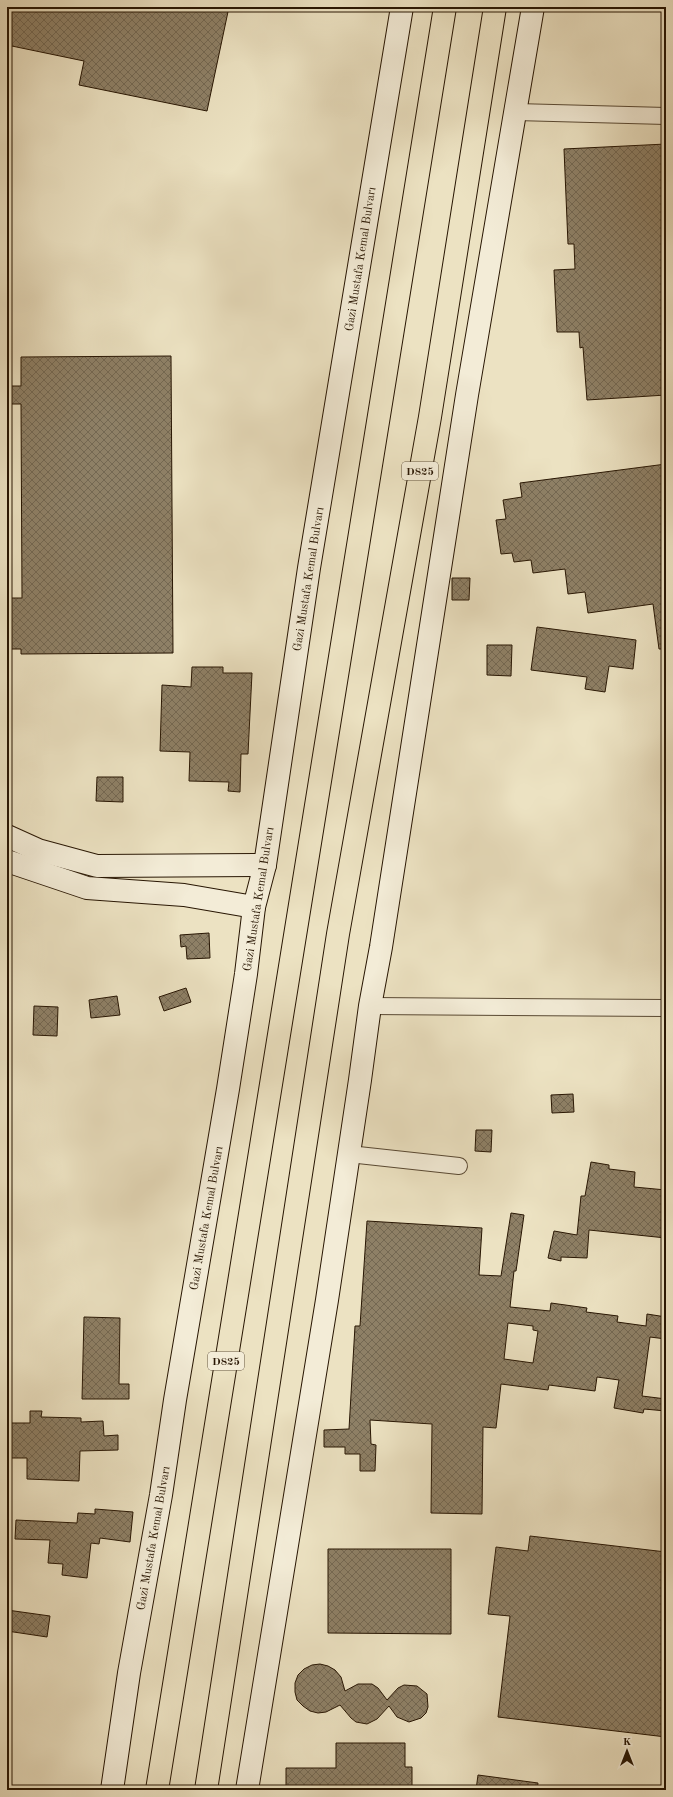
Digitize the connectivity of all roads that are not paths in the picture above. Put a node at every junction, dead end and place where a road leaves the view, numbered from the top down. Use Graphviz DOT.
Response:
graph roads {
  1 [pos="402,7"];
  2 [pos="445,7"];
  3 [pos="495,7"];
  4 [pos="533,7"];
  5 [pos="516,112"];
  6 [pos="666,116"];
  7 [pos="7,836"];
  8 [pos="7,861"];
  9 [pos="266,865"];
  10 [pos="254,907"];
  11 [pos="370,1006"];
  12 [pos="666,1008"];
  13 [pos="349,1154"];
  14 [pos="459,1166"];
  15 [pos="112,1790"];
  16 [pos="157,1790"];
  17 [pos="206,1790"];
  18 [pos="247,1790"];
  1 -- 9 [label="street, Gazi Mustafa Kemal Bulvarı"];
  2 -- 16 [label="highway, D825"];
  3 -- 17 [label="highway, D825"];
  4 -- 5 [label="street"];
  5 -- 6 [label="street"];
  5 -- 11 [label="street"];
  7 -- 9 [label="street"];
  8 -- 10 [label="street"];
  9 -- 10 [label="street, Gazi Mustafa Kemal Bulvarı"];
  10 -- 15 [label="street, Gazi Mustafa Kemal Bulvarı"];
  11 -- 12 [label="street"];
  11 -- 13 [label="street"];
  13 -- 14 [label="street"];
  13 -- 18 [label="street"];
}
